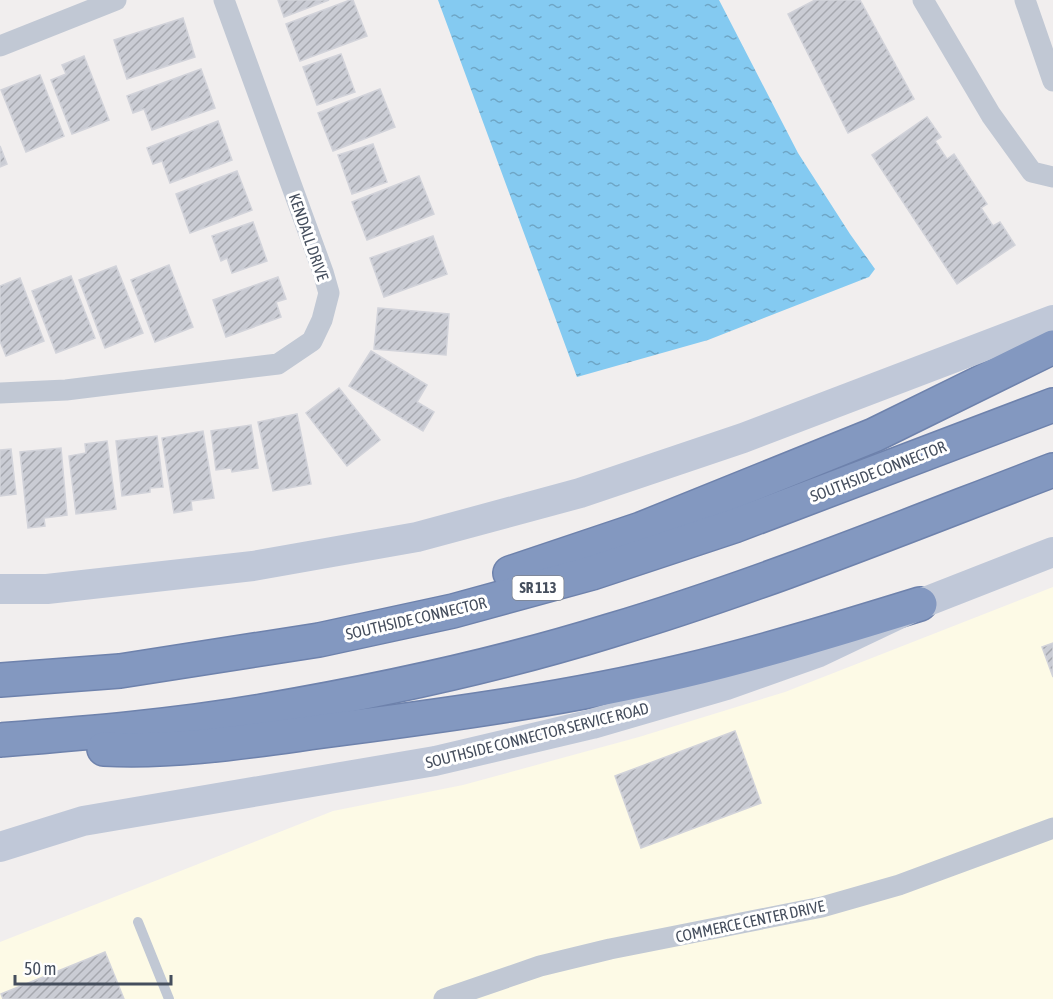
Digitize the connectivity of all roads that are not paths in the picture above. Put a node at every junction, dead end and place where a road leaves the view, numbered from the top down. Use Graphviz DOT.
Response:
graph roads {
  1 [pos="116,0"];
  2 [pos="224,0"];
  3 [pos="923,0"];
  4 [pos="1025,0"];
  5 [pos="0,46"];
  6 [pos="1053,80"];
  7 [pos="1053,177"];
  8 [pos="1053,320"];
  9 [pos="1053,347"];
  10 [pos="0,393"];
  11 [pos="1053,405"];
  12 [pos="1053,470"];
  13 [pos="1053,552"];
  14 [pos="0,589"];
  15 [pos="920,604"];
  16 [pos="15,679"];
  17 [pos="0,741"];
  18 [pos="1053,828"];
  19 [pos="0,847"];
  20 [pos="138,922"];
  21 [pos="169,999"];
  22 [pos="444,999"];
  1 -- 5 [label="street"];
  2 -- 10 [label="street, KENDALL DRIVE"];
  3 -- 7 [label="street"];
  4 -- 6 [label="street"];
  8 -- 14 [label="street"];
  9 -- 16 [label="highway"];
  11 -- 16 [label="highway, SOUTHSIDE CONNECTOR / SR 113"];
  12 -- 17 [label="highway"];
  13 -- 15 [label="street, SOUTHSIDE CONNECTOR SERVICE ROAD"];
  15 -- 17 [label="highway"];
  15 -- 19 [label="street, SOUTHSIDE CONNECTOR SERVICE ROAD"];
  18 -- 22 [label="street, COMMERCE CENTER DRIVE"];
  20 -- 21 [label="lane"];
}
